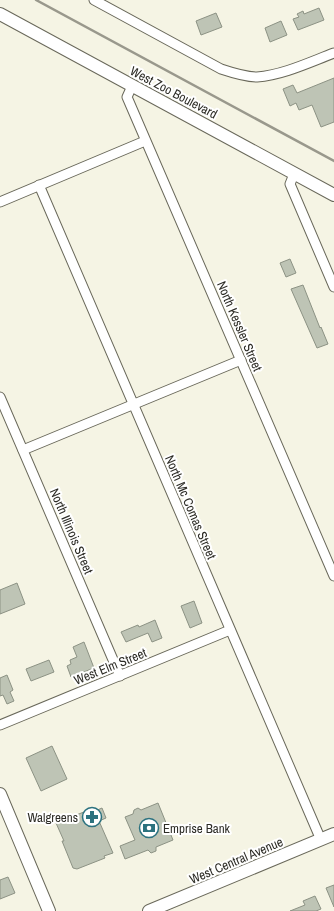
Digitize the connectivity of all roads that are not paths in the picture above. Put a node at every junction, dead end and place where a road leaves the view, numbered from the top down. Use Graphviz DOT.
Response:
graph roads {
  1 [pos="94,0"];
  2 [pos="0,14"];
  3 [pos="334,53"];
  4 [pos="132,86"];
  5 [pos="146,141"];
  6 [pos="294,174"];
  7 [pos="38,185"];
  8 [pos="334,195"];
  9 [pos="0,202"];
  10 [pos="334,286"];
  11 [pos="241,360"];
  12 [pos="1,400"];
  13 [pos="133,405"];
  14 [pos="23,450"];
  15 [pos="334,576"];
  16 [pos="230,630"];
  17 [pos="120,676"];
  18 [pos="0,725"];
  19 [pos="0,794"];
  20 [pos="334,834"];
  21 [pos="321,840"];
  22 [pos="49,911"];
  23 [pos="149,911"];
  1 -- 3 [label="street"];
  2 -- 4 [label="main road, West Zoo Boulevard"];
  4 -- 5 [label="street, North Kessler Street"];
  4 -- 6 [label="main road, West Zoo Boulevard"];
  5 -- 7 [label="street"];
  5 -- 11 [label="street, North Kessler Street"];
  6 -- 8 [label="main road, West Zoo Boulevard"];
  6 -- 10 [label="street"];
  7 -- 9 [label="street"];
  7 -- 13 [label="street, North Mc Comas Street"];
  11 -- 13 [label="street"];
  11 -- 15 [label="street, North Kessler Street"];
  12 -- 14 [label="street, North Illinois Street"];
  13 -- 14 [label="street"];
  13 -- 16 [label="street, North Mc Comas Street"];
  14 -- 17 [label="street, North Illinois Street"];
  16 -- 17 [label="street, West Elm Street"];
  16 -- 21 [label="street, North Mc Comas Street"];
  17 -- 18 [label="street, West Elm Street"];
  19 -- 22 [label="main road"];
  20 -- 21 [label="main road, West Central Avenue"];
  21 -- 23 [label="main road, West Central Avenue"];
}
